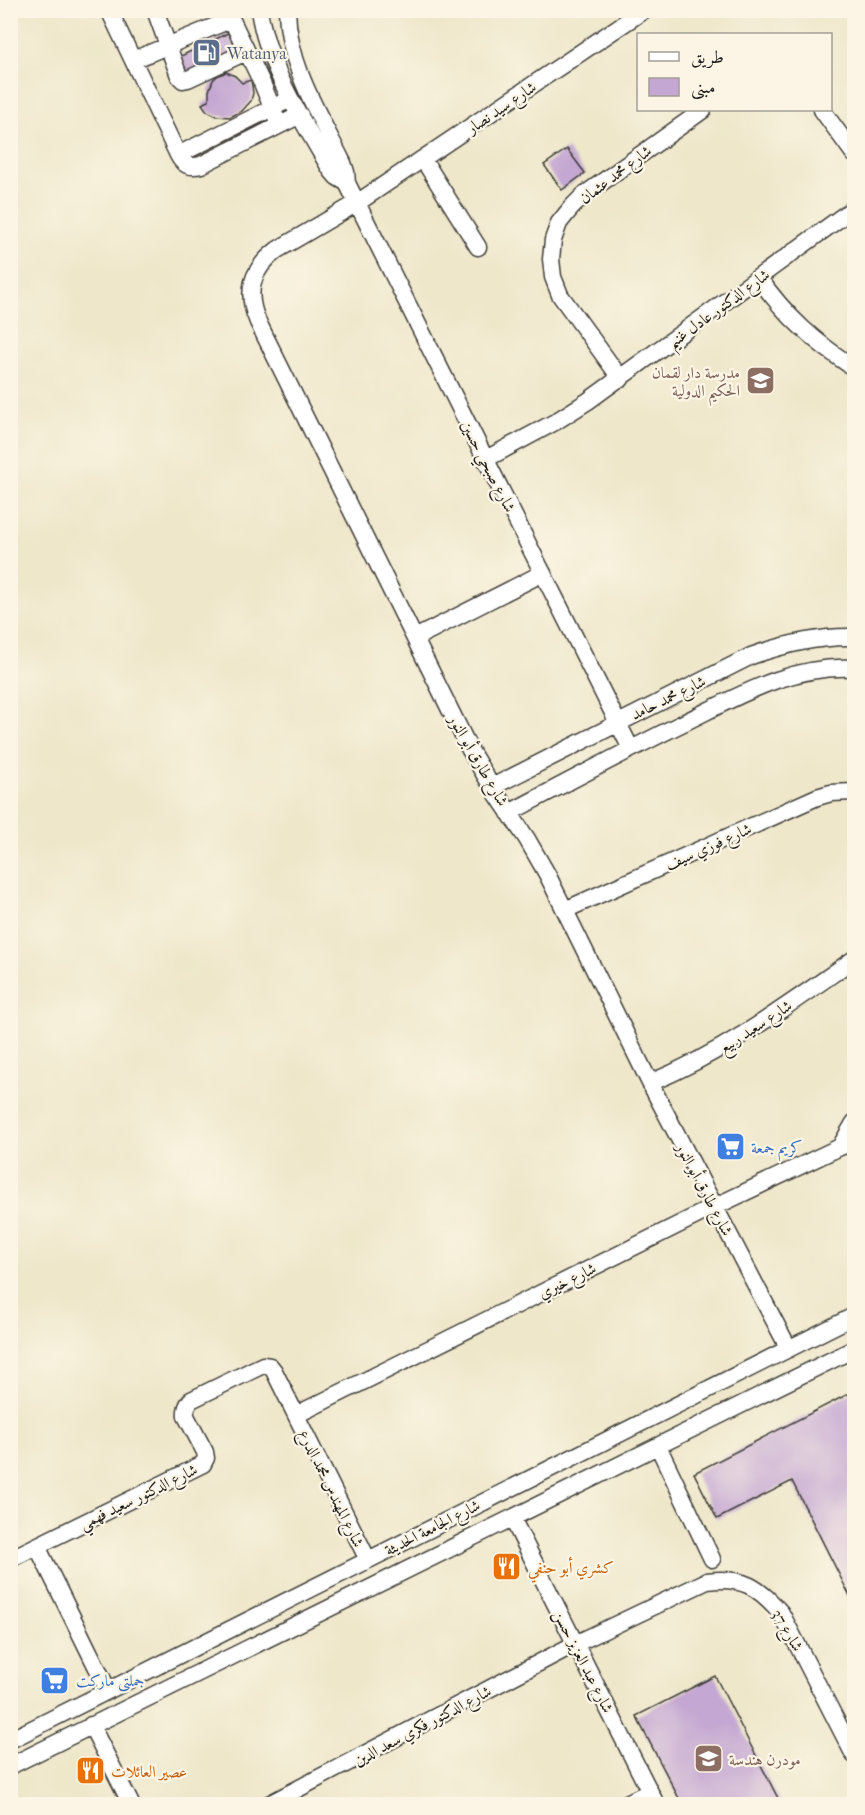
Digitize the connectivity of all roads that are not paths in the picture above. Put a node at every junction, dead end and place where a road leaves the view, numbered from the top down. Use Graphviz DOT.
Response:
graph roads {
  1 [pos="109,10"];
  2 [pos="155,10"];
  3 [pos="259,10"];
  4 [pos="288,10"];
  5 [pos="644,10"];
  6 [pos="229,15"];
  7 [pos="168,46"];
  8 [pos="246,52"];
  9 [pos="133,60"];
  10 [pos="291,98"];
  11 [pos="272,108"];
  12 [pos="702,111"];
  13 [pos="823,111"];
  14 [pos="300,115"];
  15 [pos="279,125"];
  16 [pos="855,154"];
  17 [pos="178,155"];
  18 [pos="423,159"];
  19 [pos="347,183"];
  20 [pos="357,203"];
  21 [pos="855,208"];
  22 [pos="478,247"];
  23 [pos="759,278"];
  24 [pos="855,368"];
  25 [pos="621,379"];
  26 [pos="486,459"];
  27 [pos="543,573"];
  28 [pos="855,637"];
  29 [pos="415,638"];
  30 [pos="855,668"];
  31 [pos="618,722"];
  32 [pos="632,749"];
  33 [pos="492,787"];
  34 [pos="855,792"];
  35 [pos="509,813"];
  36 [pos="565,910"];
  37 [pos="855,959"];
  38 [pos="650,1083"];
  39 [pos="855,1123"];
  40 [pos="847,1144"];
  41 [pos="714,1207"];
  42 [pos="855,1316"];
  43 [pos="789,1349"];
  44 [pos="855,1349"];
  45 [pos="296,1416"];
  46 [pos="658,1446"];
  47 [pos="512,1518"];
  48 [pos="36,1546"];
  49 [pos="10,1559"];
  50 [pos="712,1559"];
  51 [pos="368,1560"];
  52 [pos="316,1586"];
  53 [pos="327,1609"];
  54 [pos="575,1644"];
  55 [pos="108,1690"];
  56 [pos="91,1725"];
  57 [pos="10,1740"];
  58 [pos="855,1755"];
  59 [pos="10,1766"];
  60 [pos="652,1798"];
  61 [pos="131,1804"];
  62 [pos="269,1804"];
  63 [pos="625,1804"];
  1 -- 9 [label="street"];
  2 -- 7 [label="street"];
  3 -- 10 [label="street, شارع صبحي حسين"];
  4 -- 19 [label="street, شارع صبحي حسين"];
  5 -- 18 [label="street, شارع سيد نصار"];
  6 -- 7 [label="street"];
  6 -- 8 [label="street"];
  7 -- 8 [label="street"];
  7 -- 9 [label="street"];
  8 -- 11 [label="street"];
  9 -- 17 [label="street"];
  10 -- 11 [label="street"];
  10 -- 14 [label="street, شارع صبحي حسين"];
  11 -- 15 [label="street"];
  11 -- 17 [label="street"];
  12 -- 25 [label="street, شارع محمد عثمان"];
  13 -- 16 [label="street"];
  14 -- 15 [label="street"];
  14 -- 19 [label="street, شارع صبحي حسين"];
  15 -- 17 [label="street"];
  18 -- 20 [label="street, شارع سيد نصار"];
  18 -- 22 [label="street"];
  19 -- 20 [label="street, شارع صبحي حسين"];
  20 -- 26 [label="street, شارع صبحي حسين"];
  20 -- 29 [label="street, شارع طارق أبو النور"];
  21 -- 23 [label="street, شارع الدكتور عادل غنيم"];
  23 -- 24 [label="street"];
  23 -- 25 [label="street, شارع الدكتور عادل غنيم"];
  25 -- 26 [label="street, شارع الدكتور عادل غنيم"];
  26 -- 27 [label="street, شارع صبحي حسين"];
  27 -- 29 [label="street"];
  27 -- 31 [label="street, شارع صبحي حسين"];
  28 -- 31 [label="street, شارع محمد حامد"];
  29 -- 33 [label="street, شارع طارق أبو النور"];
  30 -- 32 [label="street, شارع محمد حامد"];
  31 -- 32 [label="street, شارع صبحي حسين"];
  31 -- 33 [label="street, شارع محمد حامد"];
  32 -- 35 [label="street, شارع محمد حامد"];
  33 -- 35 [label="street, شارع طارق أبو النور"];
  34 -- 36 [label="street, شارع فوزي سيف"];
  35 -- 36 [label="street, شارع طارق أبو النور"];
  36 -- 38 [label="street, شارع طارق أبو النور"];
  37 -- 38 [label="street, شارع سعيد ربيع"];
  38 -- 41 [label="street, شارع طارق أبو النور"];
  39 -- 40 [label="street, شارع خيري"];
  40 -- 41 [label="street, شارع خيري"];
  41 -- 43 [label="street, شارع طارق أبو النور"];
  41 -- 45 [label="street, شارع خيري"];
  42 -- 43 [label="street, شارع الجامعة الحديثة"];
  43 -- 51 [label="street, شارع الجامعة الحديثة"];
  44 -- 46 [label="street, شارع الجامعة الحديثة"];
  45 -- 48 [label="street, شارع الدكتور سعيد فهمي"];
  45 -- 51 [label="street, شارع المهندس محمد الدرع"];
  46 -- 47 [label="street, شارع الجامعة الحديثة"];
  46 -- 50 [label="street"];
  47 -- 53 [label="street, شارع الجامعة الحديثة"];
  47 -- 54 [label="street, شارع عبد العزيز حسن"];
  48 -- 49 [label="street, شارع الدكتور سعيد فهمي"];
  48 -- 55 [label="street"];
  51 -- 52 [label="street, شارع الجامعة الحديثة"];
  52 -- 53 [label="street"];
  52 -- 55 [label="street, شارع الجامعة الحديثة"];
  53 -- 56 [label="street, شارع الجامعة الحديثة"];
  54 -- 58 [label="street, شارع 37"];
  54 -- 60 [label="street, شارع عبد العزيز حسن"];
  54 -- 62 [label="street, شارع الدكتور فكري سعد الدين"];
  55 -- 57 [label="street, شارع الجامعة الحديثة"];
  56 -- 59 [label="street, شارع الجامعة الحديثة"];
  56 -- 61 [label="street"];
  60 -- 63 [label="street"];
}
